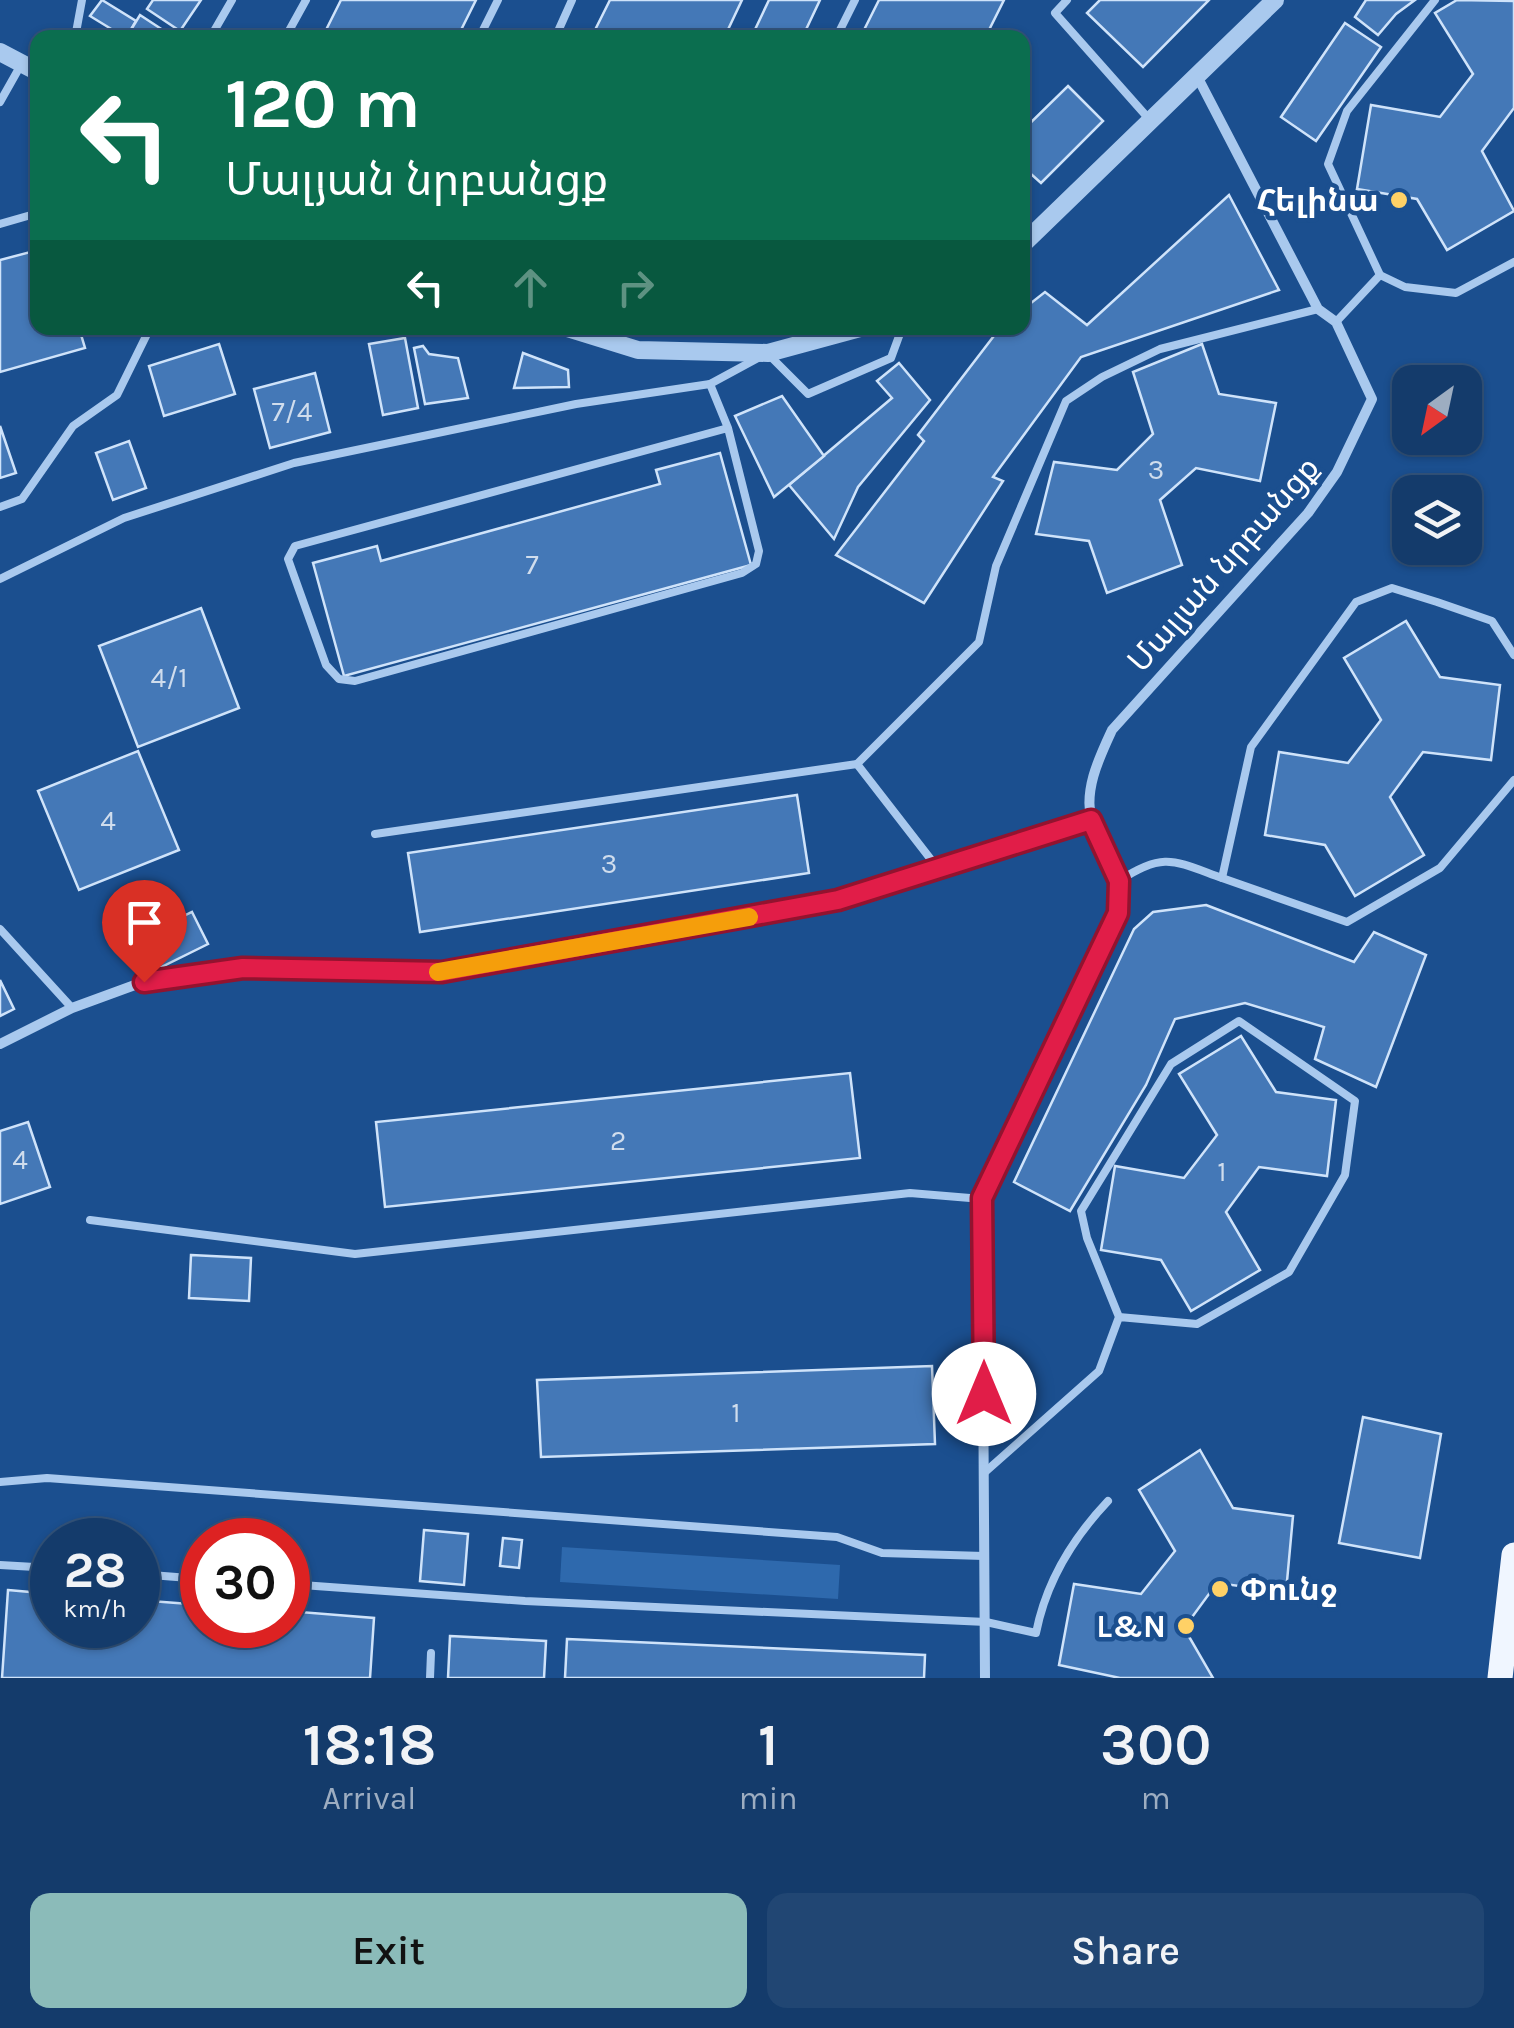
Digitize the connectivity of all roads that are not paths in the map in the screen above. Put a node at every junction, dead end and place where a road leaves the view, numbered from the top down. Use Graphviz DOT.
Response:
graph roads {
  1 [pos="82,0"];
  2 [pos="232,0"];
  3 [pos="306,0"];
  4 [pos="498,0"];
  5 [pos="572,0"];
  6 [pos="855,0"];
  7 [pos="1067,0"];
  8 [pos="1275,0"];
  9 [pos="1435,0"];
  10 [pos="77,30"];
  11 [pos="215,30"];
  12 [pos="289,30"];
  13 [pos="483,30"];
  14 [pos="559,30"];
  15 [pos="840,30"];
  16 [pos="0,52"];
  17 [pos="30,68"];
  18 [pos="1198,78"];
  19 [pos="0,102"];
  20 [pos="1152,122"];
  21 [pos="30,215"];
  22 [pos="0,224"];
  23 [pos="1030,236"];
  24 [pos="1514,262"];
  25 [pos="1380,275"];
  26 [pos="1318,308"];
  27 [pos="1336,322"];
  28 [pos="147,335"];
  29 [pos="589,335"];
  30 [pos="825,335"];
  31 [pos="900,335"];
  32 [pos="768,353"];
  33 [pos="710,384"];
  34 [pos="728,428"];
  35 [pos="0,507"];
  36 [pos="0,579"];
  37 [pos="1514,655"];
  38 [pos="857,764"];
  39 [pos="1514,780"];
  40 [pos="1091,820"];
  41 [pos="375,834"];
  42 [pos="936,866"];
  43 [pos="1222,878"];
  44 [pos="1119,881"];
  45 [pos="0,929"];
  46 [pos="72,1008"];
  47 [pos="0,1044"];
  48 [pos="982,1198"];
  49 [pos="90,1220"];
  50 [pos="1120,1317"];
  51 [pos="984,1473"];
  52 [pos="0,1482"];
  53 [pos="1108,1501"];
  54 [pos="1514,1555"];
  55 [pos="984,1556"];
  56 [pos="0,1565"];
  57 [pos="30,1567"];
  58 [pos="310,1586"];
  59 [pos="986,1622"];
  60 [pos="431,1653"];
  61 [pos="430,1678"];
  62 [pos="985,1678"];
  63 [pos="1500,1678"];
  1 -- 10 [label="lane"];
  2 -- 11 [label="lane"];
  3 -- 12 [label="lane"];
  4 -- 13 [label="lane"];
  5 -- 14 [label="lane"];
  6 -- 15 [label="lane"];
  7 -- 20 [label="lane"];
  8 -- 18 [label="street"];
  9 -- 25 [label="lane"];
  16 -- 17 [label="street"];
  17 -- 19 [label="lane"];
  18 -- 20 [label="street"];
  18 -- 26 [label="street, Մալյան նրբանցք"];
  20 -- 23 [label="street"];
  21 -- 22 [label="lane"];
  24 -- 25 [label="lane"];
  25 -- 27 [label="lane"];
  26 -- 27 [label="street, Մալյան նրբանցք"];
  26 -- 38 [label="lane"];
  27 -- 40 [label="street, Մալյան նրբանցք"];
  28 -- 35 [label="lane"];
  29 -- 32 [label="street"];
  30 -- 32 [label="street"];
  31 -- 32 [label="lane"];
  32 -- 33 [label="lane"];
  33 -- 34 [label="lane"];
  33 -- 36 [label="lane"];
  34 -- 34 [label="lane"];
  37 -- 43 [label="lane"];
  38 -- 41 [label="lane"];
  38 -- 42 [label="lane"];
  39 -- 43 [label="lane"];
  40 -- 42 [label="street"];
  40 -- 44 [label="street, Մալյան նրբանցք"];
  42 -- 46 [label="street"];
  43 -- 44 [label="lane"];
  44 -- 48 [label="street"];
  45 -- 46 [label="lane"];
  46 -- 47 [label="street"];
  48 -- 49 [label="lane"];
  48 -- 51 [label="street"];
  50 -- 50 [label="lane"];
  50 -- 51 [label="lane"];
  51 -- 55 [label="street"];
  52 -- 55 [label="lane"];
  53 -- 59 [label="lane"];
  54 -- 63 [label="main road"];
  55 -- 59 [label="street"];
  56 -- 57 [label="lane"];
  58 -- 59 [label="lane"];
  59 -- 62 [label="street"];
  60 -- 61 [label="lane"];
}
